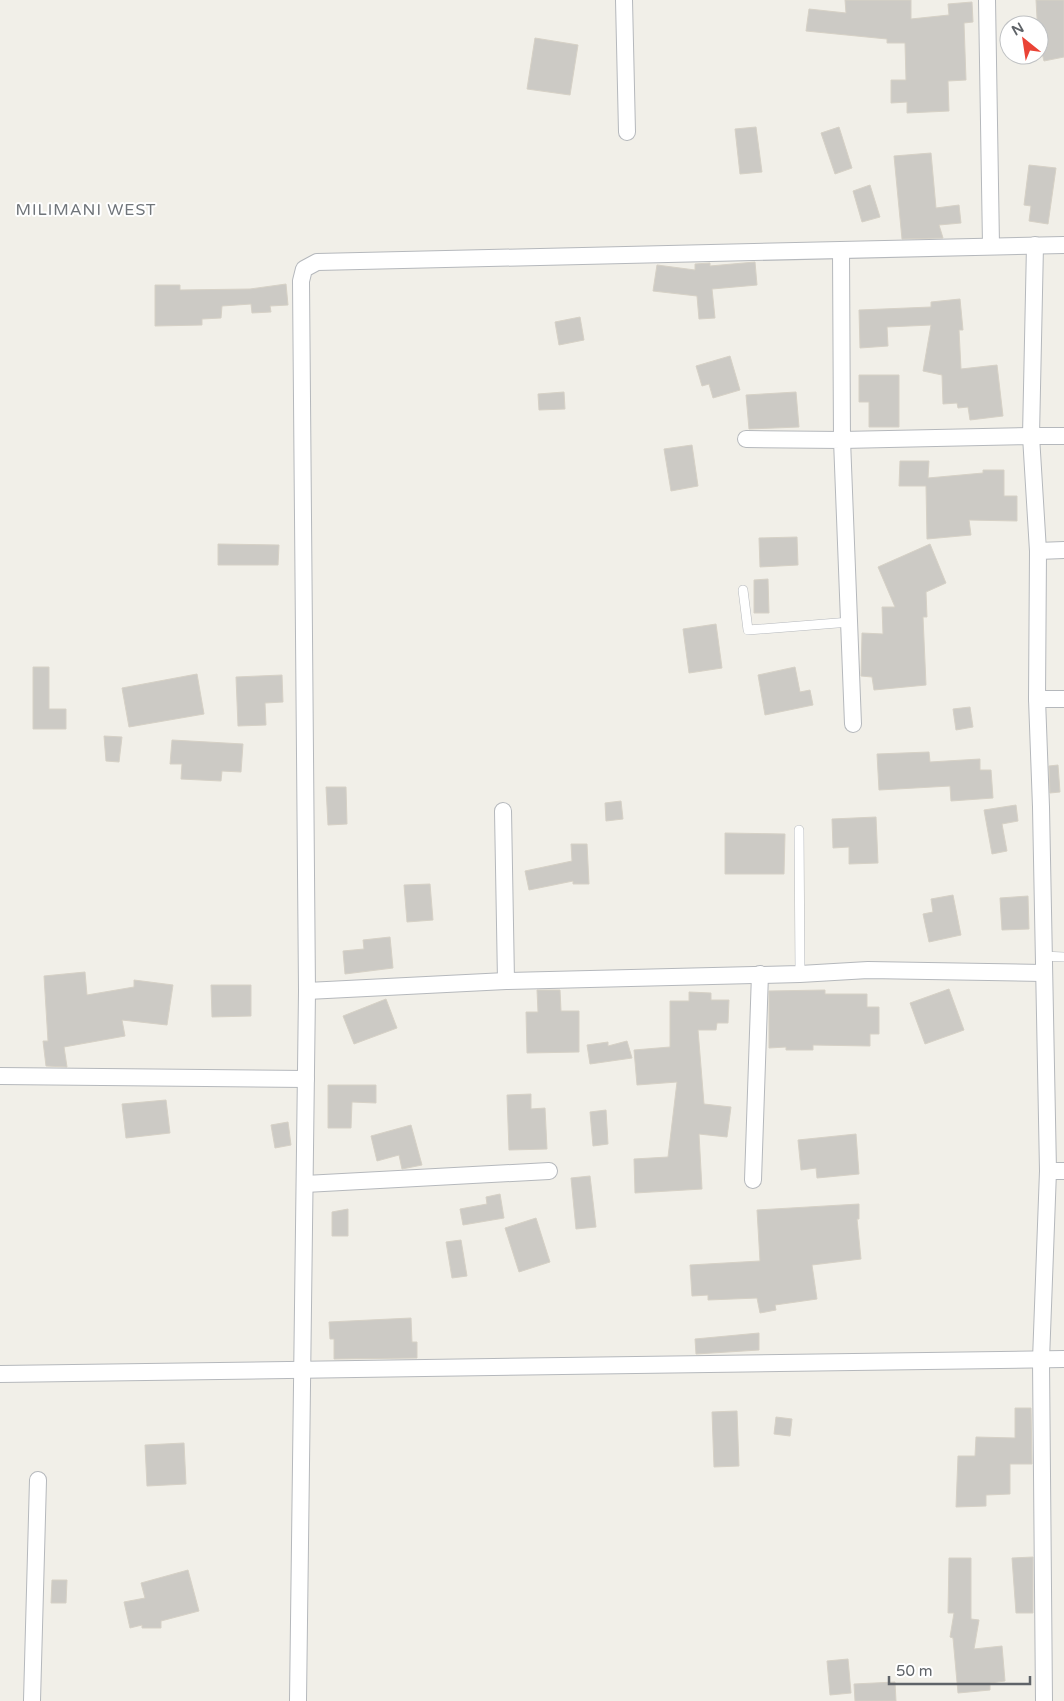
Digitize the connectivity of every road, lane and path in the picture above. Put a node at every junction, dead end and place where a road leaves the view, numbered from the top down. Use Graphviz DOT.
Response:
graph roads {
  1 [pos="624,0"];
  2 [pos="988,0"];
  3 [pos="627,132"];
  4 [pos="1035,245"];
  5 [pos="1064,245"];
  6 [pos="991,246"];
  7 [pos="841,252"];
  8 [pos="1031,436"];
  9 [pos="1064,436"];
  10 [pos="746,439"];
  11 [pos="842,440"];
  12 [pos="1064,550"];
  13 [pos="1038,551"];
  14 [pos="743,590"];
  15 [pos="850,622"];
  16 [pos="1037,699"];
  17 [pos="1064,699"];
  18 [pos="853,724"];
  19 [pos="503,811"];
  20 [pos="798,830"];
  21 [pos="1043,956"];
  22 [pos="1064,957"];
  23 [pos="1043,973"];
  24 [pos="760,974"];
  25 [pos="800,974"];
  26 [pos="506,981"];
  27 [pos="307,991"];
  28 [pos="0,1076"];
  29 [pos="306,1079"];
  30 [pos="549,1171"];
  31 [pos="1056,1171"];
  32 [pos="753,1180"];
  33 [pos="305,1184"];
  34 [pos="1064,1359"];
  35 [pos="1041,1360"];
  36 [pos="303,1371"];
  37 [pos="0,1374"];
  38 [pos="38,1480"];
  39 [pos="32,1701"];
  40 [pos="298,1701"];
  41 [pos="1044,1701"];
  1 -- 3 [label="street"];
  2 -- 6 [label="street"];
  4 -- 5 [label="street"];
  4 -- 6 [label="street"];
  4 -- 8 [label="street"];
  6 -- 7 [label="street"];
  7 -- 11 [label="street"];
  7 -- 27 [label="street"];
  8 -- 9 [label="street"];
  8 -- 11 [label="street"];
  8 -- 13 [label="street"];
  10 -- 11 [label="street"];
  11 -- 15 [label="street"];
  12 -- 13 [label="street"];
  13 -- 16 [label="street"];
  14 -- 15 [label="lane"];
  15 -- 18 [label="street"];
  16 -- 17 [label="street"];
  16 -- 21 [label="street"];
  19 -- 26 [label="street"];
  20 -- 25 [label="lane"];
  21 -- 22 [label="lane"];
  21 -- 23 [label="street"];
  23 -- 25 [label="street"];
  23 -- 31 [label="street"];
  24 -- 25 [label="street"];
  24 -- 26 [label="street"];
  24 -- 32 [label="street"];
  26 -- 27 [label="street"];
  27 -- 29 [label="street"];
  28 -- 29 [label="street"];
  29 -- 33 [label="street"];
  30 -- 33 [label="street"];
  31 -- 35 [label="street"];
  33 -- 36 [label="street"];
  34 -- 35 [label="street"];
  35 -- 36 [label="street"];
  35 -- 41 [label="street"];
  36 -- 37 [label="street"];
  36 -- 40 [label="street"];
  38 -- 39 [label="street"];
}
